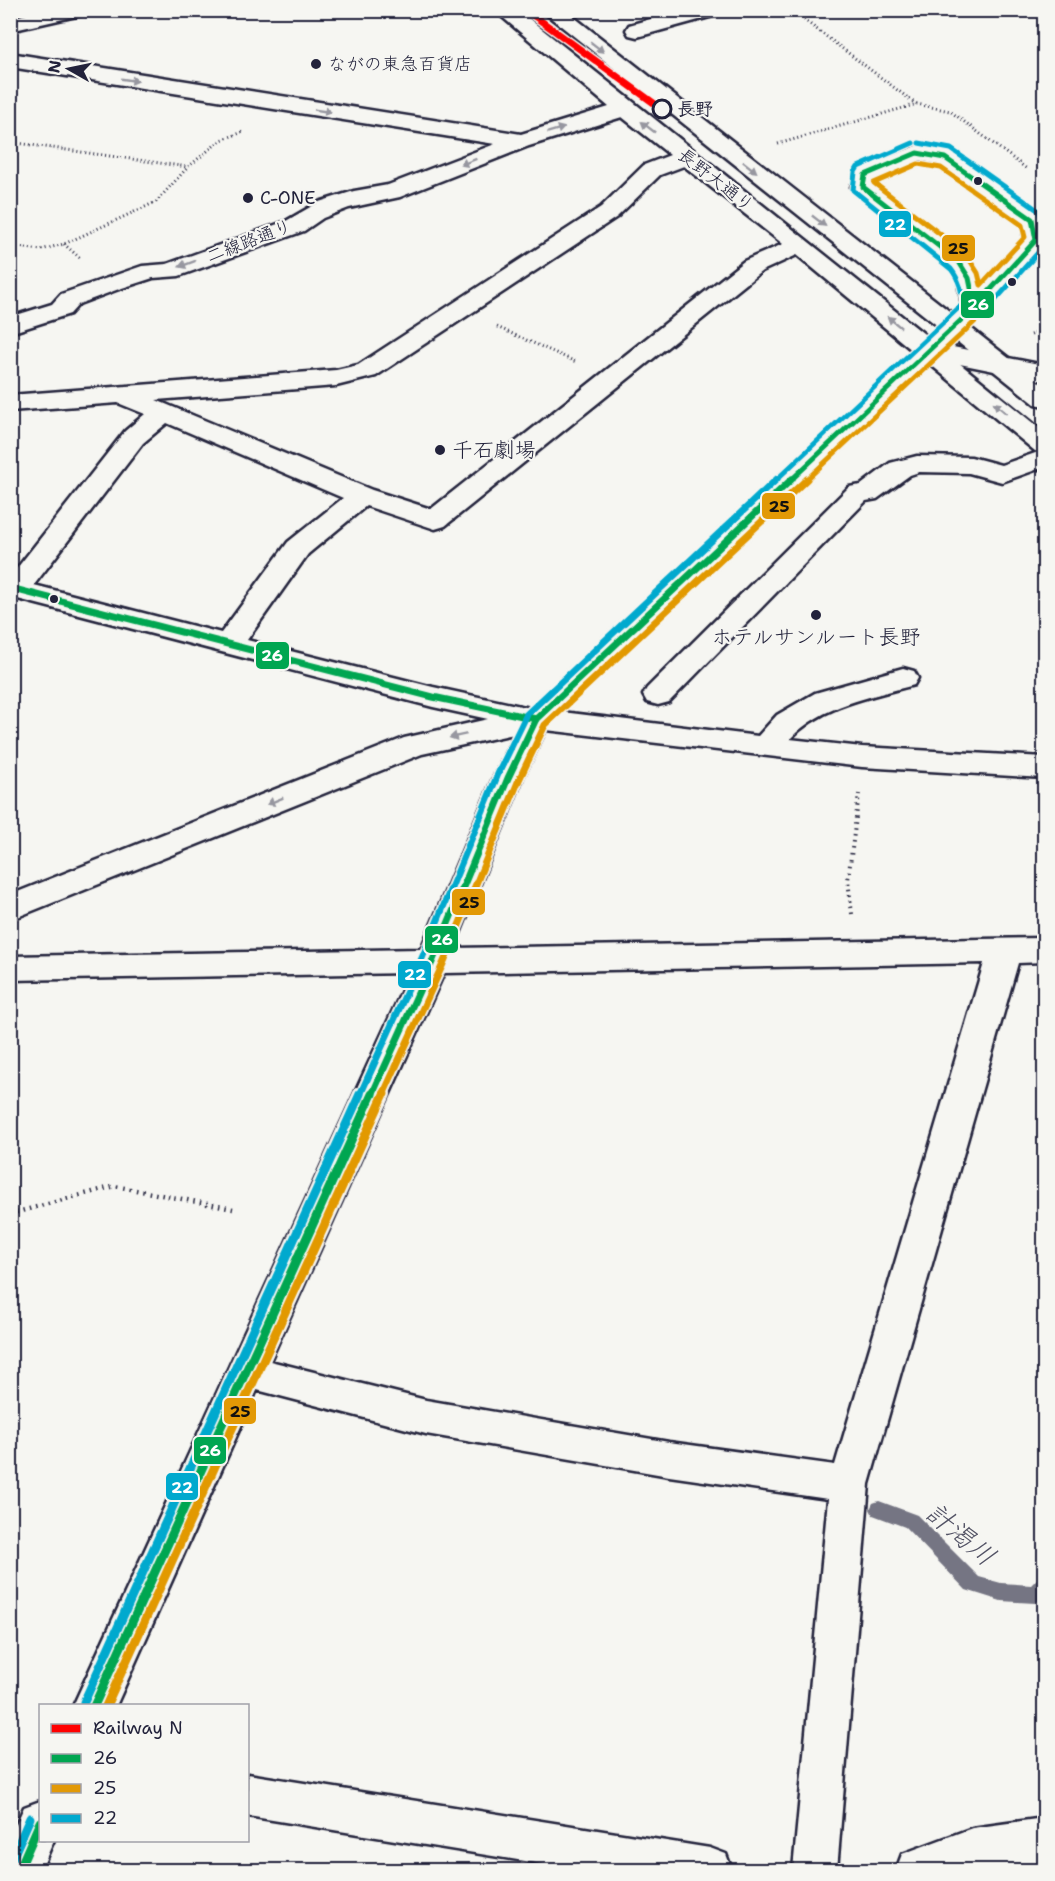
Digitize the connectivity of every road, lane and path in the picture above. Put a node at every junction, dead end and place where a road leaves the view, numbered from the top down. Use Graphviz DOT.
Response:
graph roads {
  1 [pos="73,10"];
  2 [pos="504,10"];
  3 [pos="550,10"];
  4 [pos="709,10"];
  5 [pos="791,10"];
  6 [pos="10,25"];
  7 [pos="637,30"];
  8 [pos="10,60"];
  9 [pos="917,104"];
  10 [pos="309,109"];
  11 [pos="625,109"];
  12 [pos="522,141"];
  13 [pos="10,142"];
  14 [pos="687,158"];
  15 [pos="188,167"];
  16 [pos="800,245"];
  17 [pos="10,246"];
  18 [pos="859,293"];
  19 [pos="919,300"];
  20 [pos="975,306"];
  21 [pos="461,311"];
  22 [pos="10,326"];
  23 [pos="953,326"];
  24 [pos="928,350"];
  25 [pos="999,364"];
  26 [pos="1044,373"];
  27 [pos="612,379"];
  28 [pos="120,394"];
  29 [pos="1044,398"];
  30 [pos="10,403"];
  31 [pos="164,412"];
  32 [pos="1044,445"];
  33 [pos="1044,458"];
  34 [pos="362,496"];
  35 [pos="13,589"];
  36 [pos="228,645"];
  37 [pos="903,678"];
  38 [pos="658,695"];
  39 [pos="536,719"];
  40 [pos="765,747"];
  41 [pos="862,757"];
  42 [pos="1044,768"];
  43 [pos="10,908"];
  44 [pos="1044,950"];
  45 [pos="1004,952"];
  46 [pos="856,954"];
  47 [pos="433,960"];
  48 [pos="10,968"];
  49 [pos="233,1209"];
  50 [pos="10,1214"];
  51 [pos="245,1371"];
  52 [pos="849,1484"];
  53 [pos="95,1704"];
  54 [pos="249,1795"];
  55 [pos="39,1824"];
  56 [pos="1044,1840"];
  57 [pos="19,1870"];
  58 [pos="710,1870"];
  59 [pos="815,1870"];
  60 [pos="918,1870"];
  1 -- 6 [label="street"];
  2 -- 11 [label="street, 長野大通り"];
  3 -- 19 [label="street, 長野大通り, one-way"];
  4 -- 7 [label="street"];
  5 -- 9 [label="path"];
  8 -- 10 [label="street, one-way"];
  10 -- 12 [label="street, one-way"];
  10 -- 15 [label="path"];
  12 -- 11 [label="street, 二線路通り, one-way"];
  14 -- 11 [label="street, 長野大通り, one-way"];
  12 -- 22 [label="street, 二線路通り, one-way"];
  13 -- 15 [label="path"];
  14 -- 16 [label="street, 長野大通り"];
  14 -- 21 [label="street"];
  15 -- 17 [label="path"];
  16 -- 18 [label="street, 長野大通り"];
  16 -- 27 [label="street"];
  18 -- 19 [label="street"];
  24 -- 18 [label="street, 長野大通り, one-way"];
  19 -- 20 [label="street"];
  19 -- 23 [label="street, 長野大通り"];
  20 -- 20 [label="street"];
  20 -- 23 [label="street"];
  21 -- 27 [label="path"];
  21 -- 28 [label="street"];
  23 -- 24 [label="street"];
  23 -- 25 [label="street, 長野大通り"];
  24 -- 25 [label="street"];
  32 -- 24 [label="street, 長野大通り, one-way"];
  24 -- 39 [label="street"];
  25 -- 26 [label="street"];
  25 -- 29 [label="street, 長野大通り"];
  27 -- 34 [label="street"];
  28 -- 30 [label="street"];
  28 -- 31 [label="street"];
  31 -- 34 [label="street"];
  31 -- 35 [label="street"];
  33 -- 38 [label="street"];
  34 -- 36 [label="street"];
  35 -- 36 [label="street"];
  36 -- 39 [label="street"];
  37 -- 40 [label="street"];
  39 -- 40 [label="street"];
  39 -- 43 [label="street, one-way"];
  39 -- 47 [label="street"];
  40 -- 41 [label="street"];
  41 -- 42 [label="street"];
  41 -- 46 [label="path"];
  44 -- 45 [label="street"];
  45 -- 46 [label="street"];
  45 -- 52 [label="street"];
  46 -- 47 [label="street"];
  47 -- 48 [label="street"];
  47 -- 51 [label="street"];
  49 -- 50 [label="path"];
  51 -- 52 [label="street"];
  51 -- 53 [label="street"];
  52 -- 59 [label="street"];
  54 -- 58 [label="street"];
  55 -- 57 [label="street"];
  56 -- 60 [label="street"];
}
